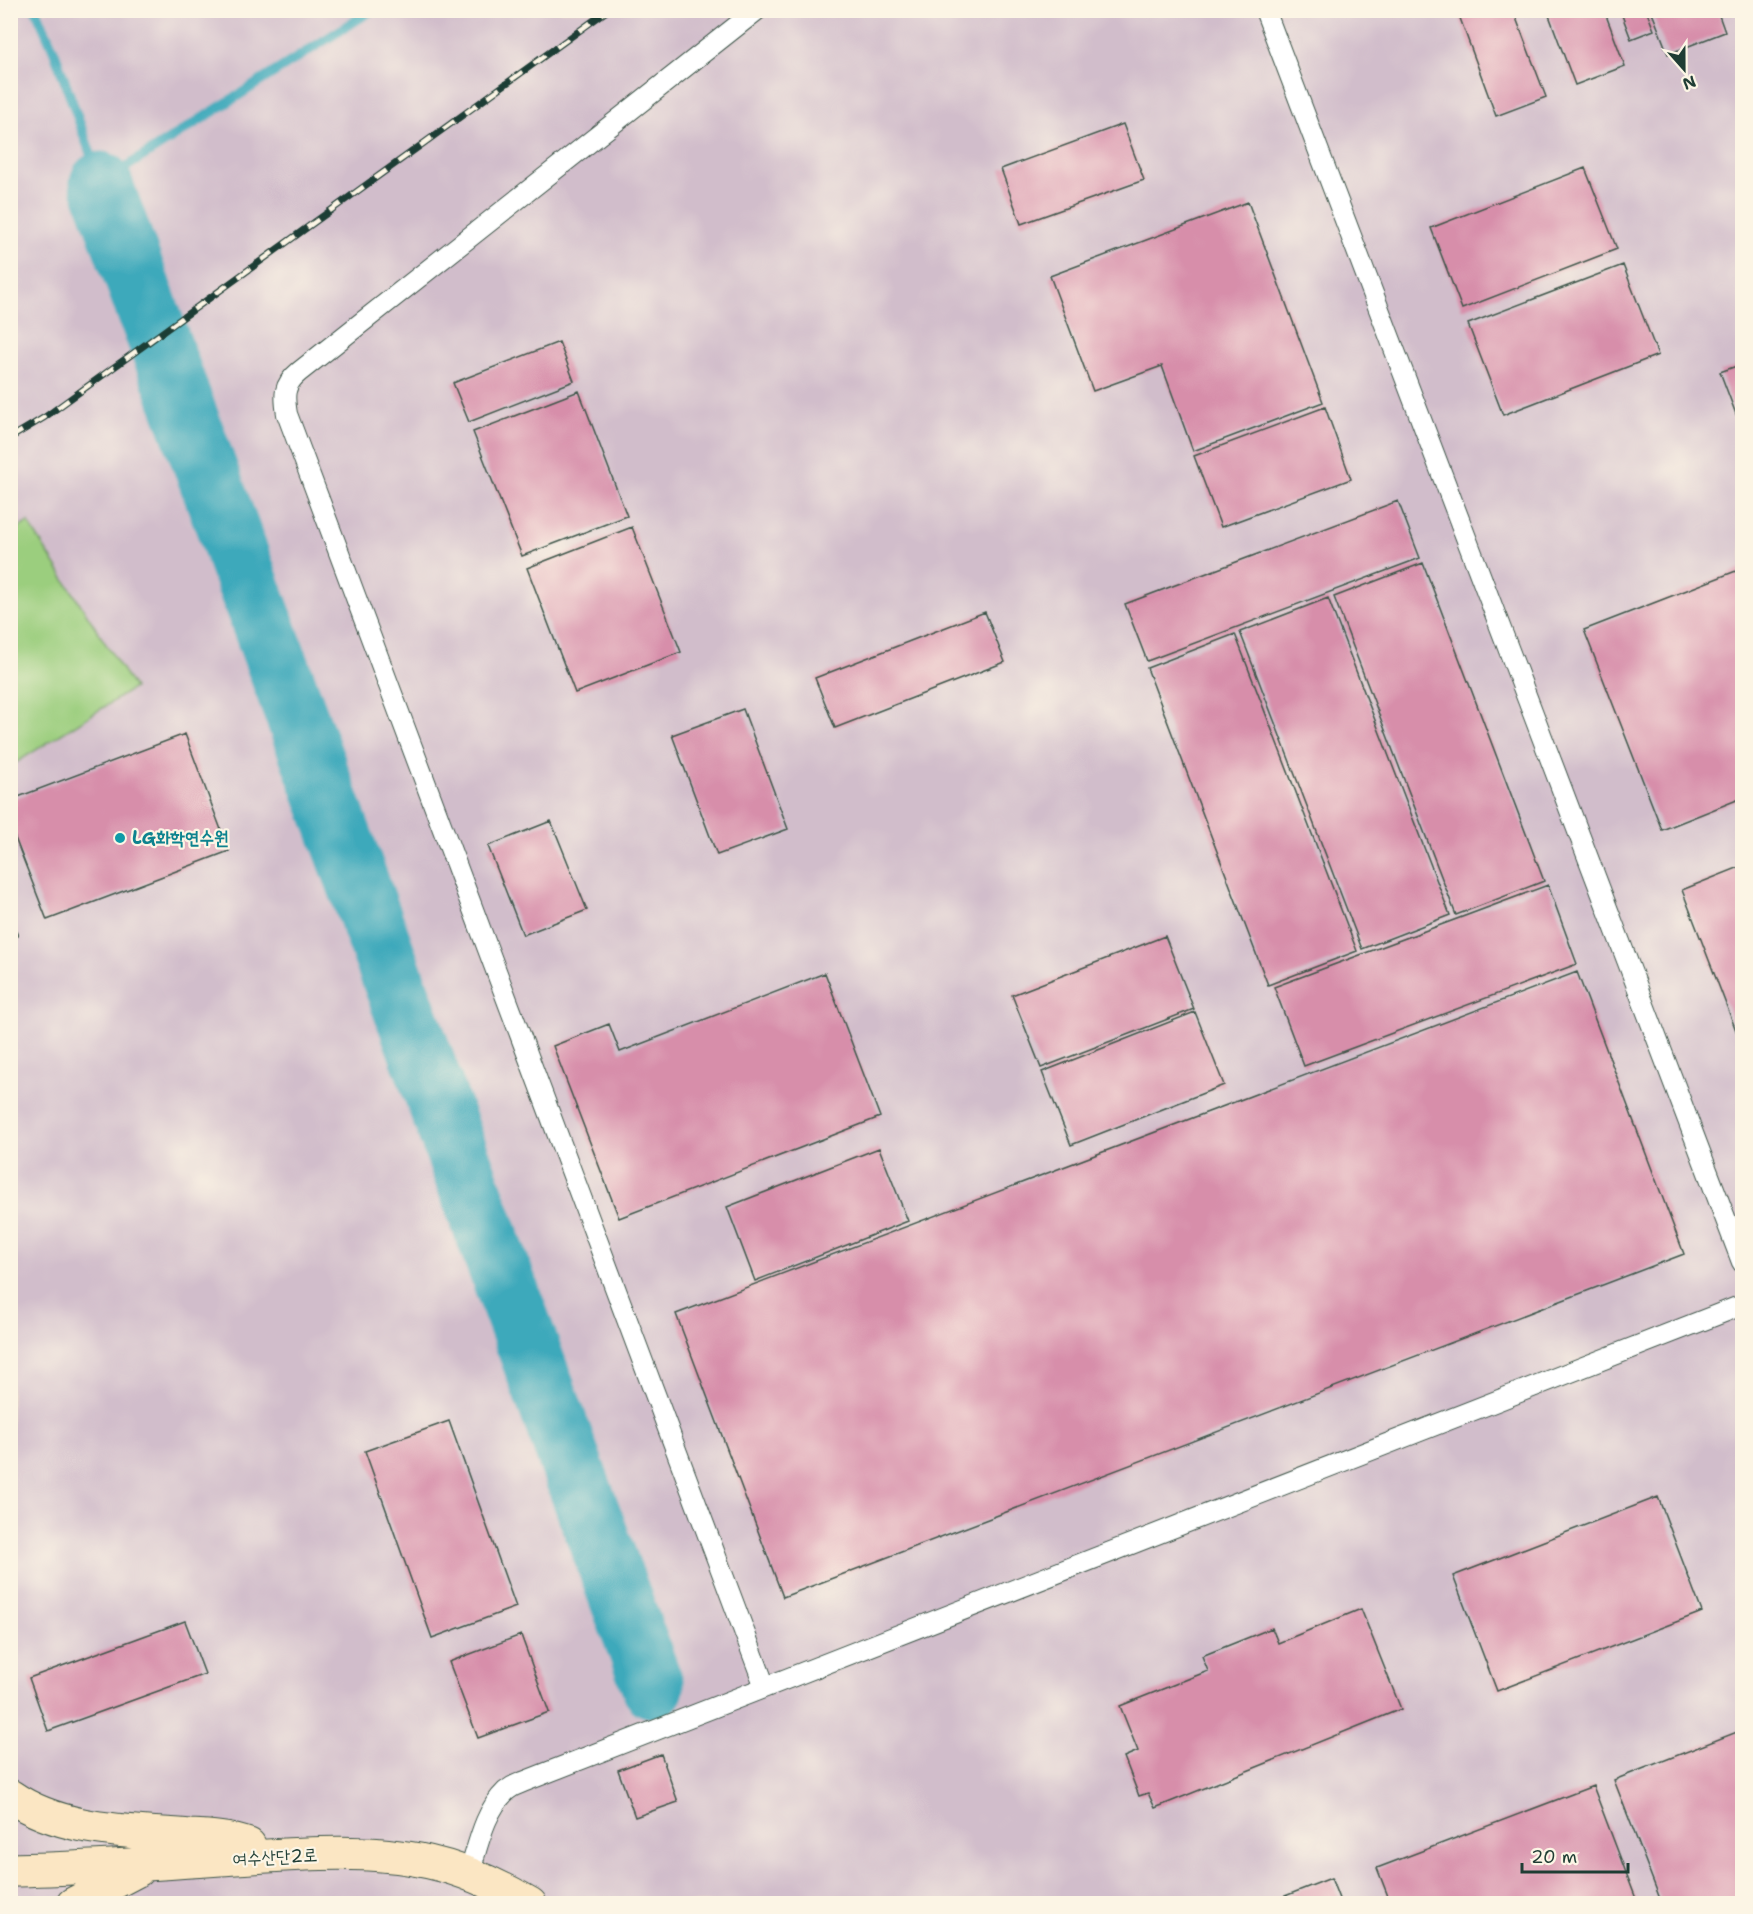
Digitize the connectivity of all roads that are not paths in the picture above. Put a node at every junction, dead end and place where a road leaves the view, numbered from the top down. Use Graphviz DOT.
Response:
graph roads {
  1 [pos="757,10"];
  2 [pos="1265,10"];
  3 [pos="1743,1262"];
  4 [pos="1743,1305"];
  5 [pos="765,1687"];
  6 [pos="10,1796"];
  7 [pos="282,1855"];
  8 [pos="148,1864"];
  9 [pos="10,1870"];
  10 [pos="469,1874"];
  11 [pos="73,1904"];
  12 [pos="530,1904"];
  1 -- 5 [label="lane"];
  2 -- 3 [label="lane"];
  4 -- 5 [label="lane"];
  5 -- 10 [label="lane"];
  6 -- 7 [label="street"];
  7 -- 8 [label="street, 여수산단2로"];
  7 -- 10 [label="street, 여수산단2로"];
  8 -- 9 [label="street, 여수산단2로"];
  8 -- 11 [label="street"];
  10 -- 12 [label="street, 여수산단2로"];
}
